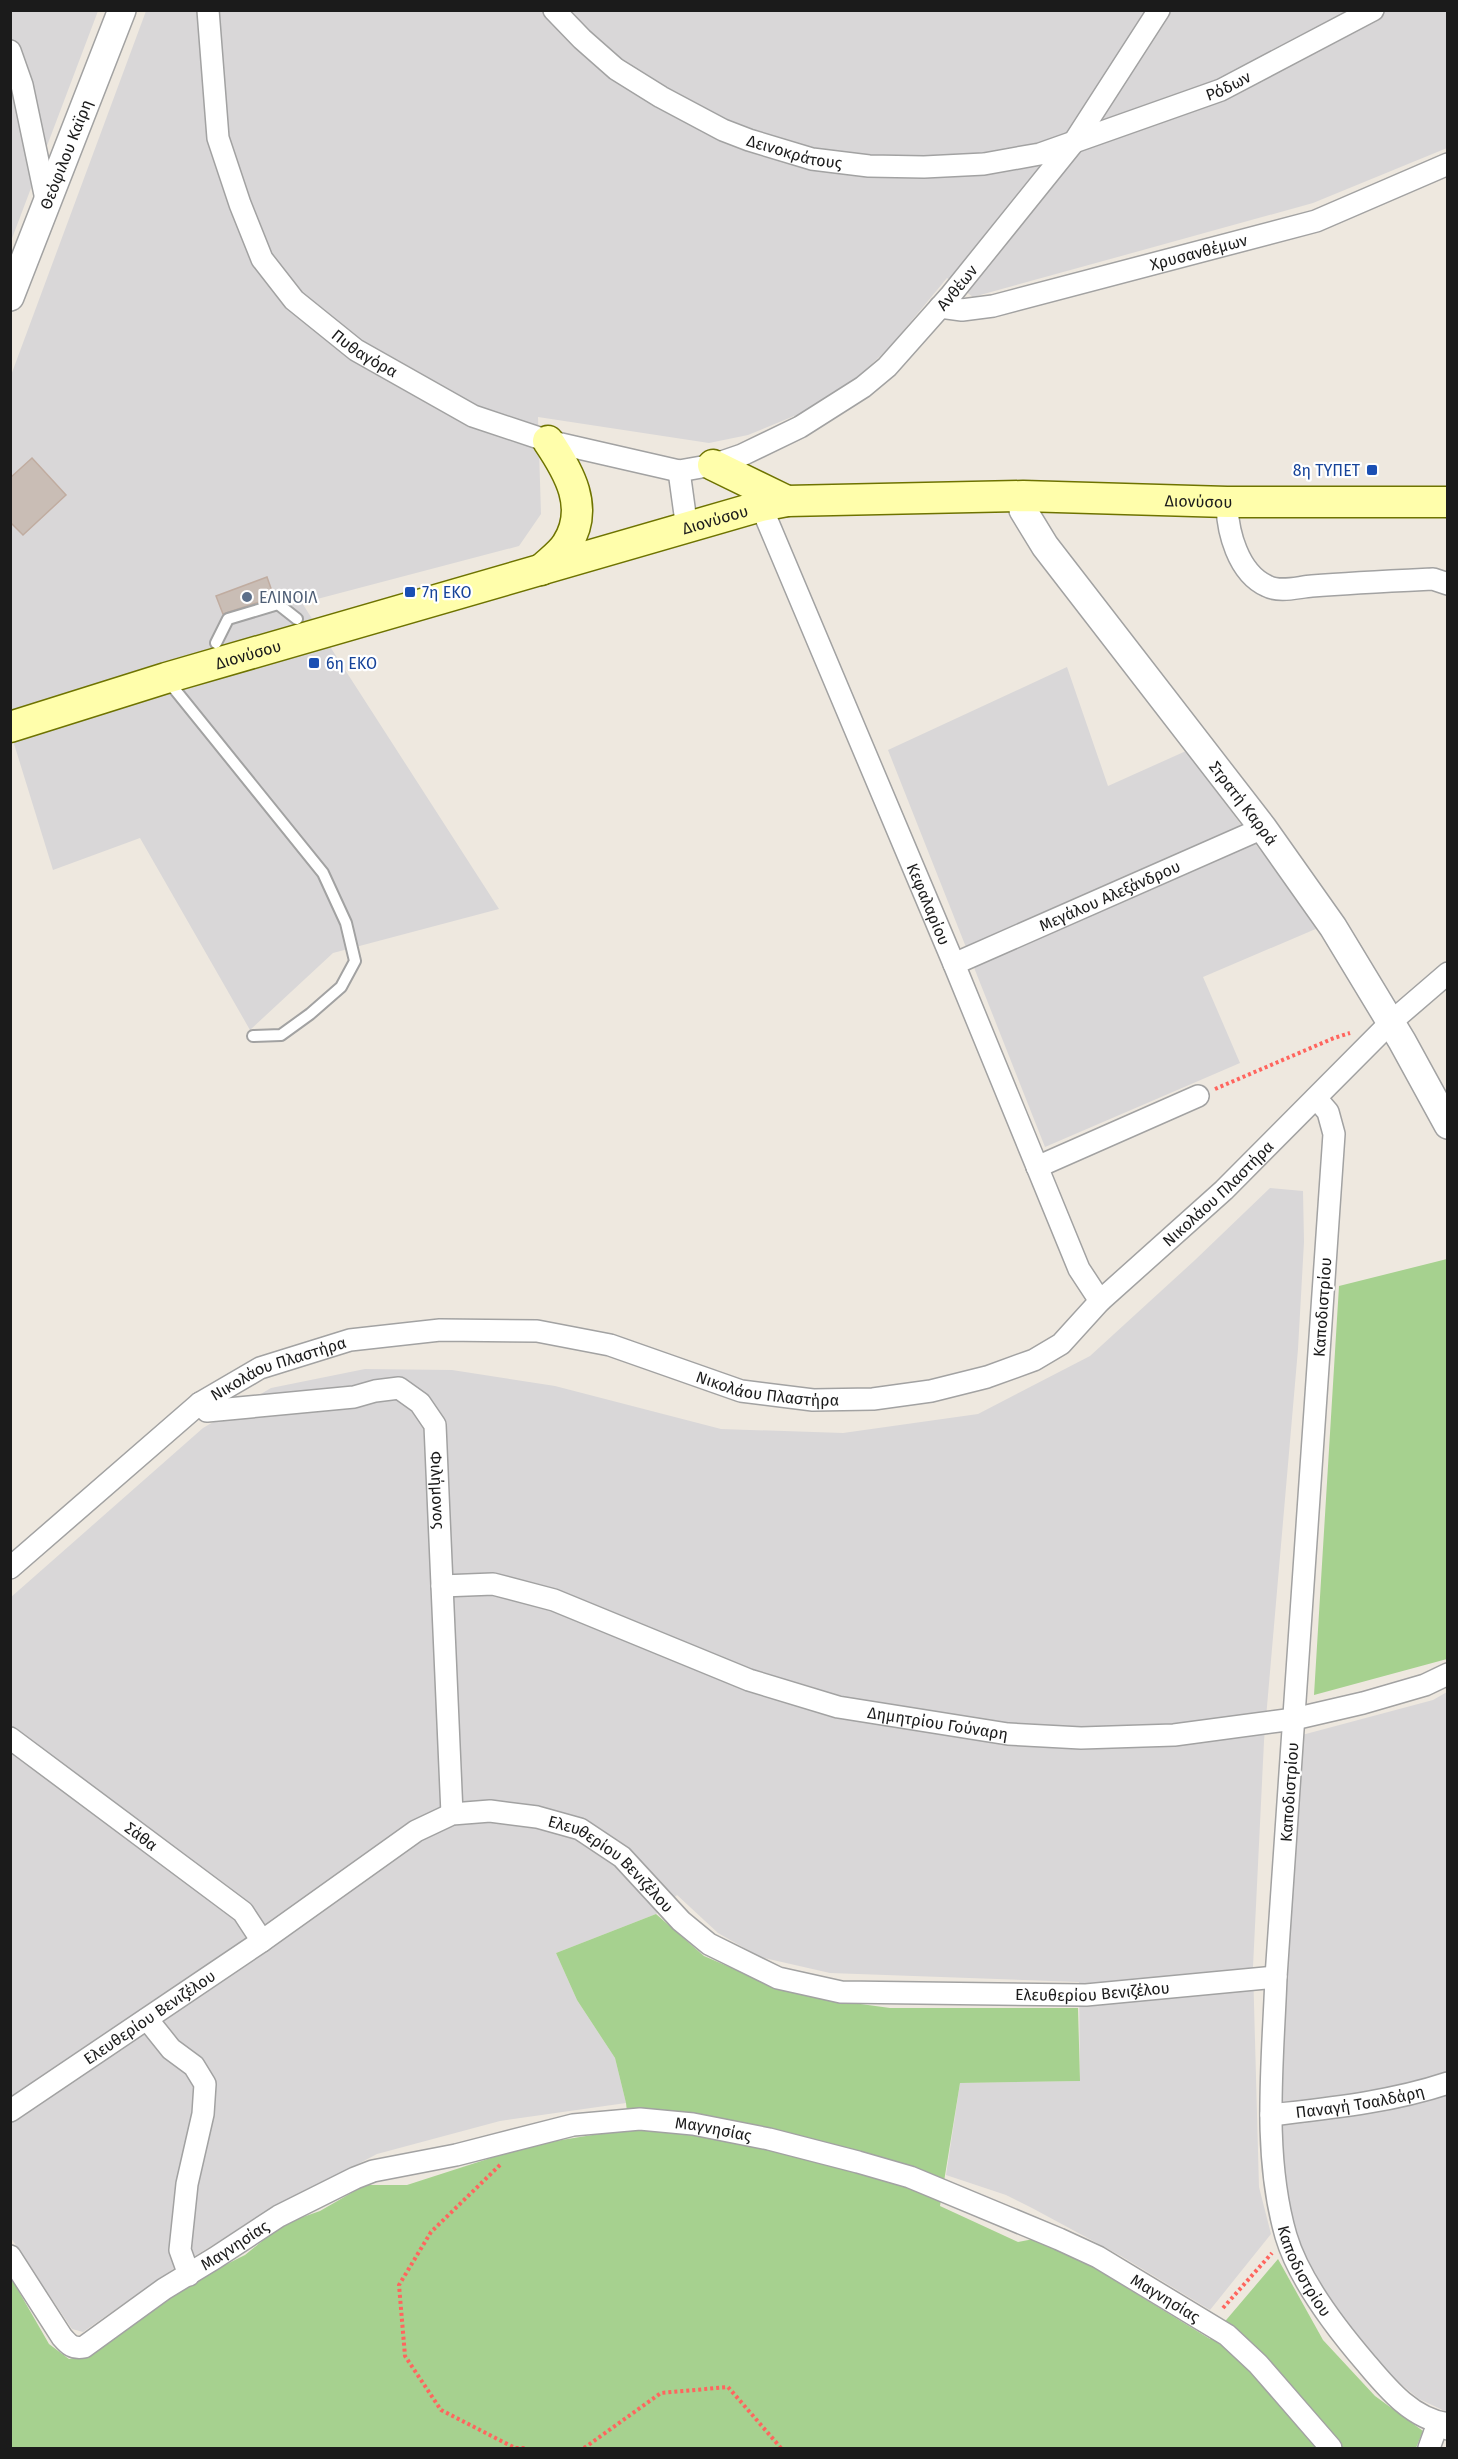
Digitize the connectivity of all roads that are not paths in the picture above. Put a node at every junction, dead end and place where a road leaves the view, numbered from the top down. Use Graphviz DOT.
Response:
graph roads {
  1 [pos="122,10"];
  2 [pos="208,10"];
  3 [pos="554,10"];
  4 [pos="1159,10"];
  5 [pos="1373,10"];
  6 [pos="10,51"];
  7 [pos="1074,142"];
  8 [pos="1448,164"];
  9 [pos="47,204"];
  10 [pos="10,297"];
  11 [pos="940,307"];
  12 [pos="548,441"];
  13 [pos="713,465"];
  14 [pos="679,471"];
  15 [pos="1023,496"];
  16 [pos="1227,502"];
  17 [pos="1448,502"];
  18 [pos="774,503"];
  19 [pos="687,529"];
  20 [pos="540,570"];
  21 [pos="1448,584"];
  22 [pos="297,619"];
  23 [pos="216,643"];
  24 [pos="166,678"];
  25 [pos="10,727"];
  26 [pos="1263,828"];
  27 [pos="954,964"];
  28 [pos="1448,973"];
  29 [pos="1391,1022"];
  30 [pos="253,1036"];
  31 [pos="1198,1096"];
  32 [pos="1316,1098"];
  33 [pos="1448,1125"];
  34 [pos="1036,1167"];
  35 [pos="1100,1301"];
  36 [pos="200,1403"];
  37 [pos="10,1568"];
  38 [pos="442,1586"];
  39 [pos="1448,1674"];
  40 [pos="1293,1719"];
  41 [pos="10,1738"];
  42 [pos="452,1814"];
  43 [pos="262,1941"];
  44 [pos="1276,1977"];
  45 [pos="147,2019"];
  46 [pos="1448,2083"];
  47 [pos="10,2111"];
  48 [pos="1271,2115"];
  49 [pos="10,2256"];
  50 [pos="189,2275"];
  51 [pos="1444,2425"];
  52 [pos="1330,2448"];
  53 [pos="1429,2448"];
  1 -- 9 [label="street, Θεόφιλου Καϊρη"];
  2 -- 12 [label="street, Πυθαγόρα"];
  3 -- 7 [label="street, Δεινοκράτους"];
  4 -- 7 [label="street, Ανθέων"];
  5 -- 7 [label="street, Ρόδων"];
  6 -- 9 [label="street"];
  7 -- 11 [label="street, Ανθέων"];
  8 -- 11 [label="street, Χρυσανθέμων"];
  9 -- 10 [label="street, Θεόφιλου Καϊρη"];
  11 -- 13 [label="street, Ανθέων"];
  12 -- 14 [label="street, Πυθαγόρα"];
  12 -- 20 [label="main road"];
  13 -- 14 [label="street, Ανθέων"];
  13 -- 18 [label="main road"];
  14 -- 19 [label="street"];
  15 -- 16 [label="main road, Διονύσου"];
  15 -- 18 [label="main road, Διονύσου"];
  15 -- 26 [label="street, Στρατή Καρρά"];
  16 -- 17 [label="main road, Διονύσου"];
  16 -- 21 [label="street"];
  18 -- 19 [label="main road, Διονύσου"];
  18 -- 27 [label="street, Κεφαλαρίου"];
  19 -- 20 [label="main road, Διονύσου"];
  20 -- 24 [label="main road, Διονύσου"];
  22 -- 23 [label="lane"];
  24 -- 25 [label="main road, Διονύσου"];
  24 -- 30 [label="lane"];
  26 -- 27 [label="street, Μεγάλου Αλεξάνδρου"];
  26 -- 29 [label="street, Στρατή Καρρά"];
  27 -- 34 [label="street, Κεφαλαρίου"];
  28 -- 29 [label="street, Νικολάου Πλαστήρα"];
  29 -- 32 [label="street, Νικολάου Πλαστήρα"];
  29 -- 33 [label="street, Στρατή Καρρά"];
  31 -- 34 [label="street"];
  32 -- 35 [label="street, Νικολάου Πλαστήρα"];
  32 -- 40 [label="street, Καποδιστρίου"];
  34 -- 35 [label="street, Κεφαλαρίου"];
  35 -- 36 [label="street, Νικολάου Πλαστήρα"];
  36 -- 37 [label="street, Νικολάου Πλαστήρα"];
  36 -- 38 [label="street, Φιλήμονος"];
  38 -- 40 [label="street, Δημητρίου Γούναρη"];
  38 -- 42 [label="street, Φιλήμονος"];
  39 -- 40 [label="street, Δημητρίου Γούναρη"];
  40 -- 44 [label="street, Καποδιστρίου"];
  41 -- 43 [label="street, Σάθα"];
  42 -- 43 [label="street, Ελευθερίου Βενιζέλου"];
  42 -- 44 [label="street, Ελευθερίου Βενιζέλου"];
  43 -- 45 [label="street, Ελευθερίου Βενιζέλου"];
  44 -- 48 [label="street, Καποδιστρίου"];
  45 -- 47 [label="street, Ελευθερίου Βενιζέλου"];
  45 -- 50 [label="street"];
  46 -- 48 [label="street, Παναγή Τσαλδάρη"];
  48 -- 51 [label="street, Καποδιστρίου"];
  49 -- 50 [label="street, Μαγνησίας"];
  50 -- 52 [label="street, Μαγνησίας"];
  51 -- 53 [label="street"];
}
